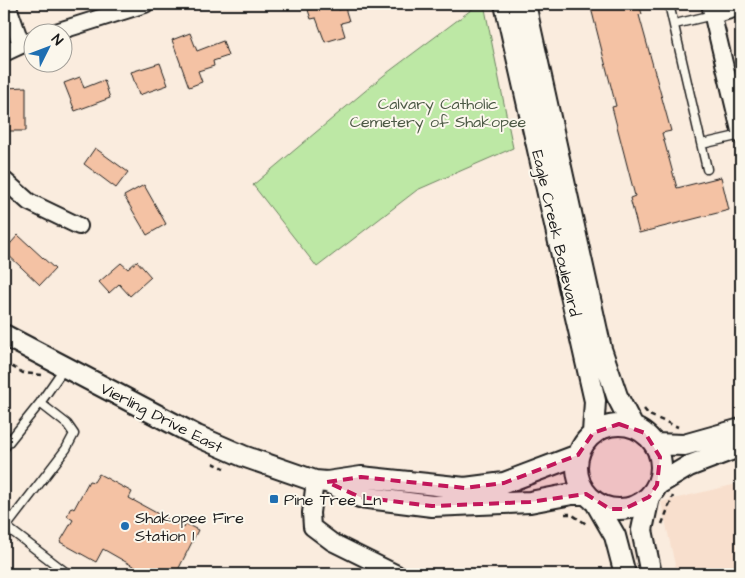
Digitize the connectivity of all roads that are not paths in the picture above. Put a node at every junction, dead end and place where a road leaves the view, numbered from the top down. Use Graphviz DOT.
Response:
graph roads {
  1 [pos="7,4"];
  2 [pos="145,4"];
  3 [pos="505,4"];
  4 [pos="525,4"];
  5 [pos="669,4"];
  6 [pos="741,7"];
  7 [pos="712,9"];
  8 [pos="675,24"];
  9 [pos="72,27"];
  10 [pos="22,32"];
  11 [pos="22,44"];
  12 [pos="4,53"];
  13 [pos="741,135"];
  14 [pos="702,144"];
  15 [pos="707,169"];
  16 [pos="4,180"];
  17 [pos="79,226"];
  18 [pos="4,335"];
  19 [pos="65,367"];
  20 [pos="40,403"];
  21 [pos="633,427"];
  22 [pos="593,433"];
  23 [pos="654,444"];
  24 [pos="740,445"];
  25 [pos="4,448"];
  26 [pos="578,455"];
  27 [pos="321,481"];
  28 [pos="660,492"];
  29 [pos="591,499"];
  30 [pos="5,526"];
  31 [pos="68,574"];
  32 [pos="397,574"];
  33 [pos="626,574"];
  34 [pos="651,574"];
  1 -- 10 [label="street"];
  2 -- 9 [label="street"];
  3 -- 22 [label="street, Eagle Creek Boulevard"];
  4 -- 21 [label="street, Eagle Creek Boulevard"];
  5 -- 8 [label="lane"];
  6 -- 7 [label="street"];
  7 -- 8 [label="lane"];
  7 -- 13 [label="street"];
  8 -- 14 [label="lane"];
  11 -- 12 [label="street"];
  13 -- 14 [label="lane"];
  14 -- 15 [label="lane"];
  16 -- 17 [label="street"];
  18 -- 19 [label="street, Vierling Drive East"];
  19 -- 20 [label="lane"];
  19 -- 27 [label="street, Vierling Drive East"];
  20 -- 25 [label="lane"];
  20 -- 30 [label="lane"];
  21 -- 22 [label="street"];
  21 -- 23 [label="street"];
  22 -- 26 [label="street"];
  23 -- 24 [label="street"];
  23 -- 28 [label="street"];
  24 -- 28 [label="street"];
  26 -- 27 [label="street, Vierling Drive East"];
  26 -- 29 [label="street"];
  27 -- 29 [label="street, Vierling Drive East"];
  27 -- 32 [label="street"];
  28 -- 29 [label="street"];
  28 -- 34 [label="street"];
  29 -- 33 [label="street"];
  30 -- 31 [label="lane"];
}
